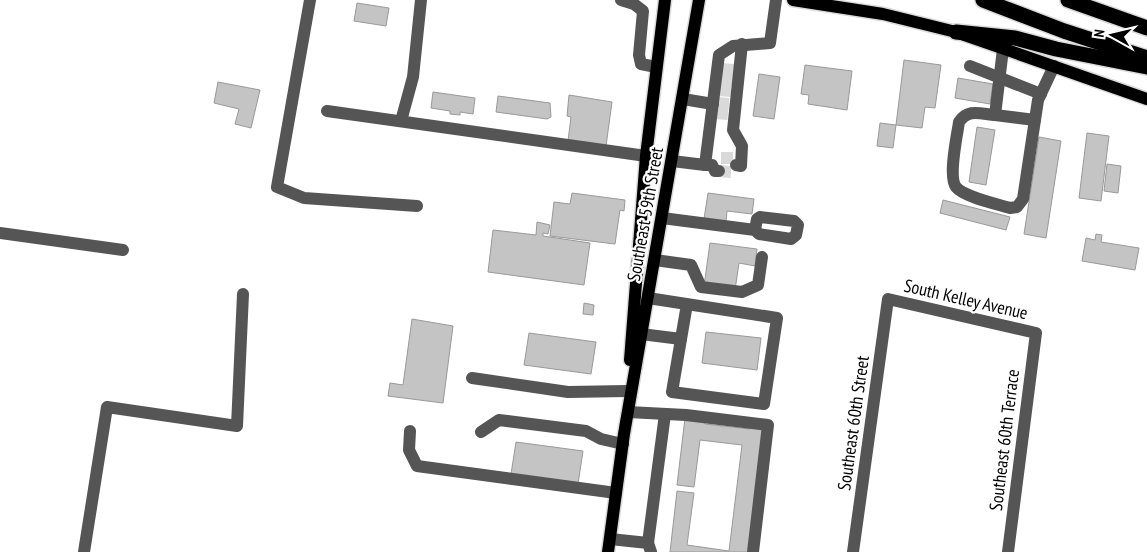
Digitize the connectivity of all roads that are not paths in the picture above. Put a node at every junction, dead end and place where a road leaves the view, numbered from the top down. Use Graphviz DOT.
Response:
graph roads {
  1 [pos="310,0"];
  2 [pos="422,0"];
  3 [pos="621,0"];
  4 [pos="665,0"];
  5 [pos="699,0"];
  6 [pos="776,0"];
  7 [pos="793,0"];
  8 [pos="983,0"];
  9 [pos="1068,0"];
  10 [pos="1147,28"];
  11 [pos="956,32"];
  12 [pos="742,44"];
  13 [pos="1003,49"];
  14 [pos="1147,58"];
  15 [pos="970,66"];
  16 [pos="1054,66"];
  17 [pos="656,67"];
  18 [pos="1147,67"];
  19 [pos="1000,77"];
  20 [pos="725,92"];
  21 [pos="1041,94"];
  22 [pos="683,99"];
  23 [pos="1147,99"];
  24 [pos="327,110"];
  25 [pos="995,116"];
  26 [pos="1035,120"];
  27 [pos="401,121"];
  28 [pos="646,156"];
  29 [pos="672,161"];
  30 [pos="723,165"];
  31 [pos="417,206"];
  32 [pos="662,218"];
  33 [pos="755,230"];
  34 [pos="0,233"];
  35 [pos="123,250"];
  36 [pos="762,257"];
  37 [pos="654,260"];
  38 [pos="242,294"];
  39 [pos="648,298"];
  40 [pos="888,299"];
  41 [pos="687,304"];
  42 [pos="641,334"];
  43 [pos="1036,334"];
  44 [pos="681,339"];
  45 [pos="472,378"];
  46 [pos="627,391"];
  47 [pos="628,412"];
  48 [pos="665,414"];
  49 [pos="410,431"];
  50 [pos="481,432"];
  51 [pos="623,439"];
  52 [pos="616,493"];
  53 [pos="610,539"];
  54 [pos="649,548"];
  55 [pos="84,552"];
  56 [pos="608,552"];
  57 [pos="753,552"];
  58 [pos="853,552"];
  59 [pos="1008,552"];
  1 -- 31 [label="street"];
  2 -- 27 [label="street"];
  3 -- 17 [label="street"];
  4 -- 17 [label="main road, Southeast 59th Street"];
  5 -- 22 [label="main road, Southeast 59th Street"];
  6 -- 12 [label="street"];
  7 -- 11 [label="main road"];
  8 -- 14 [label="highway"];
  9 -- 10 [label="highway"];
  11 -- 13 [label="main road"];
  11 -- 18 [label="highway"];
  12 -- 20 [label="street"];
  12 -- 20 [label="street"];
  13 -- 16 [label="main road"];
  13 -- 19 [label="street"];
  15 -- 19 [label="street"];
  16 -- 21 [label="street"];
  16 -- 23 [label="main road"];
  17 -- 28 [label="main road, Southeast 59th Street"];
  19 -- 21 [label="street"];
  19 -- 25 [label="street"];
  20 -- 22 [label="street"];
  20 -- 30 [label="street"];
  20 -- 30 [label="street"];
  21 -- 26 [label="street"];
  22 -- 29 [label="main road, Southeast 59th Street"];
  24 -- 27 [label="street"];
  25 -- 26 [label="street"];
  25 -- 26 [label="street"];
  27 -- 28 [label="street"];
  28 -- 46 [label="main road, Southeast 59th Street"];
  29 -- 30 [label="street"];
  29 -- 32 [label="main road, Southeast 59th Street"];
  32 -- 33 [label="street"];
  32 -- 37 [label="main road, Southeast 59th Street"];
  34 -- 35 [label="street"];
  36 -- 37 [label="street"];
  37 -- 39 [label="main road, Southeast 59th Street"];
  38 -- 55 [label="street"];
  39 -- 41 [label="street"];
  39 -- 42 [label="main road, Southeast 59th Street"];
  40 -- 43 [label="street, South Kelley Avenue"];
  40 -- 58 [label="street, Southeast 60th Street"];
  41 -- 44 [label="street"];
  41 -- 44 [label="street"];
  42 -- 44 [label="street"];
  42 -- 47 [label="main road, Southeast 59th Street"];
  43 -- 59 [label="street, Southeast 60th Terrace"];
  45 -- 46 [label="street"];
  46 -- 51 [label="main road, Southeast 59th Street"];
  47 -- 48 [label="street"];
  47 -- 51 [label="main road, Southeast 59th Street"];
  48 -- 54 [label="street"];
  48 -- 57 [label="street"];
  49 -- 52 [label="street"];
  50 -- 51 [label="street"];
  51 -- 52 [label="main road, Southeast 59th Street"];
  52 -- 53 [label="main road, Southeast 59th Street"];
  53 -- 54 [label="street"];
  53 -- 56 [label="main road, Southeast 59th Street"];
}
